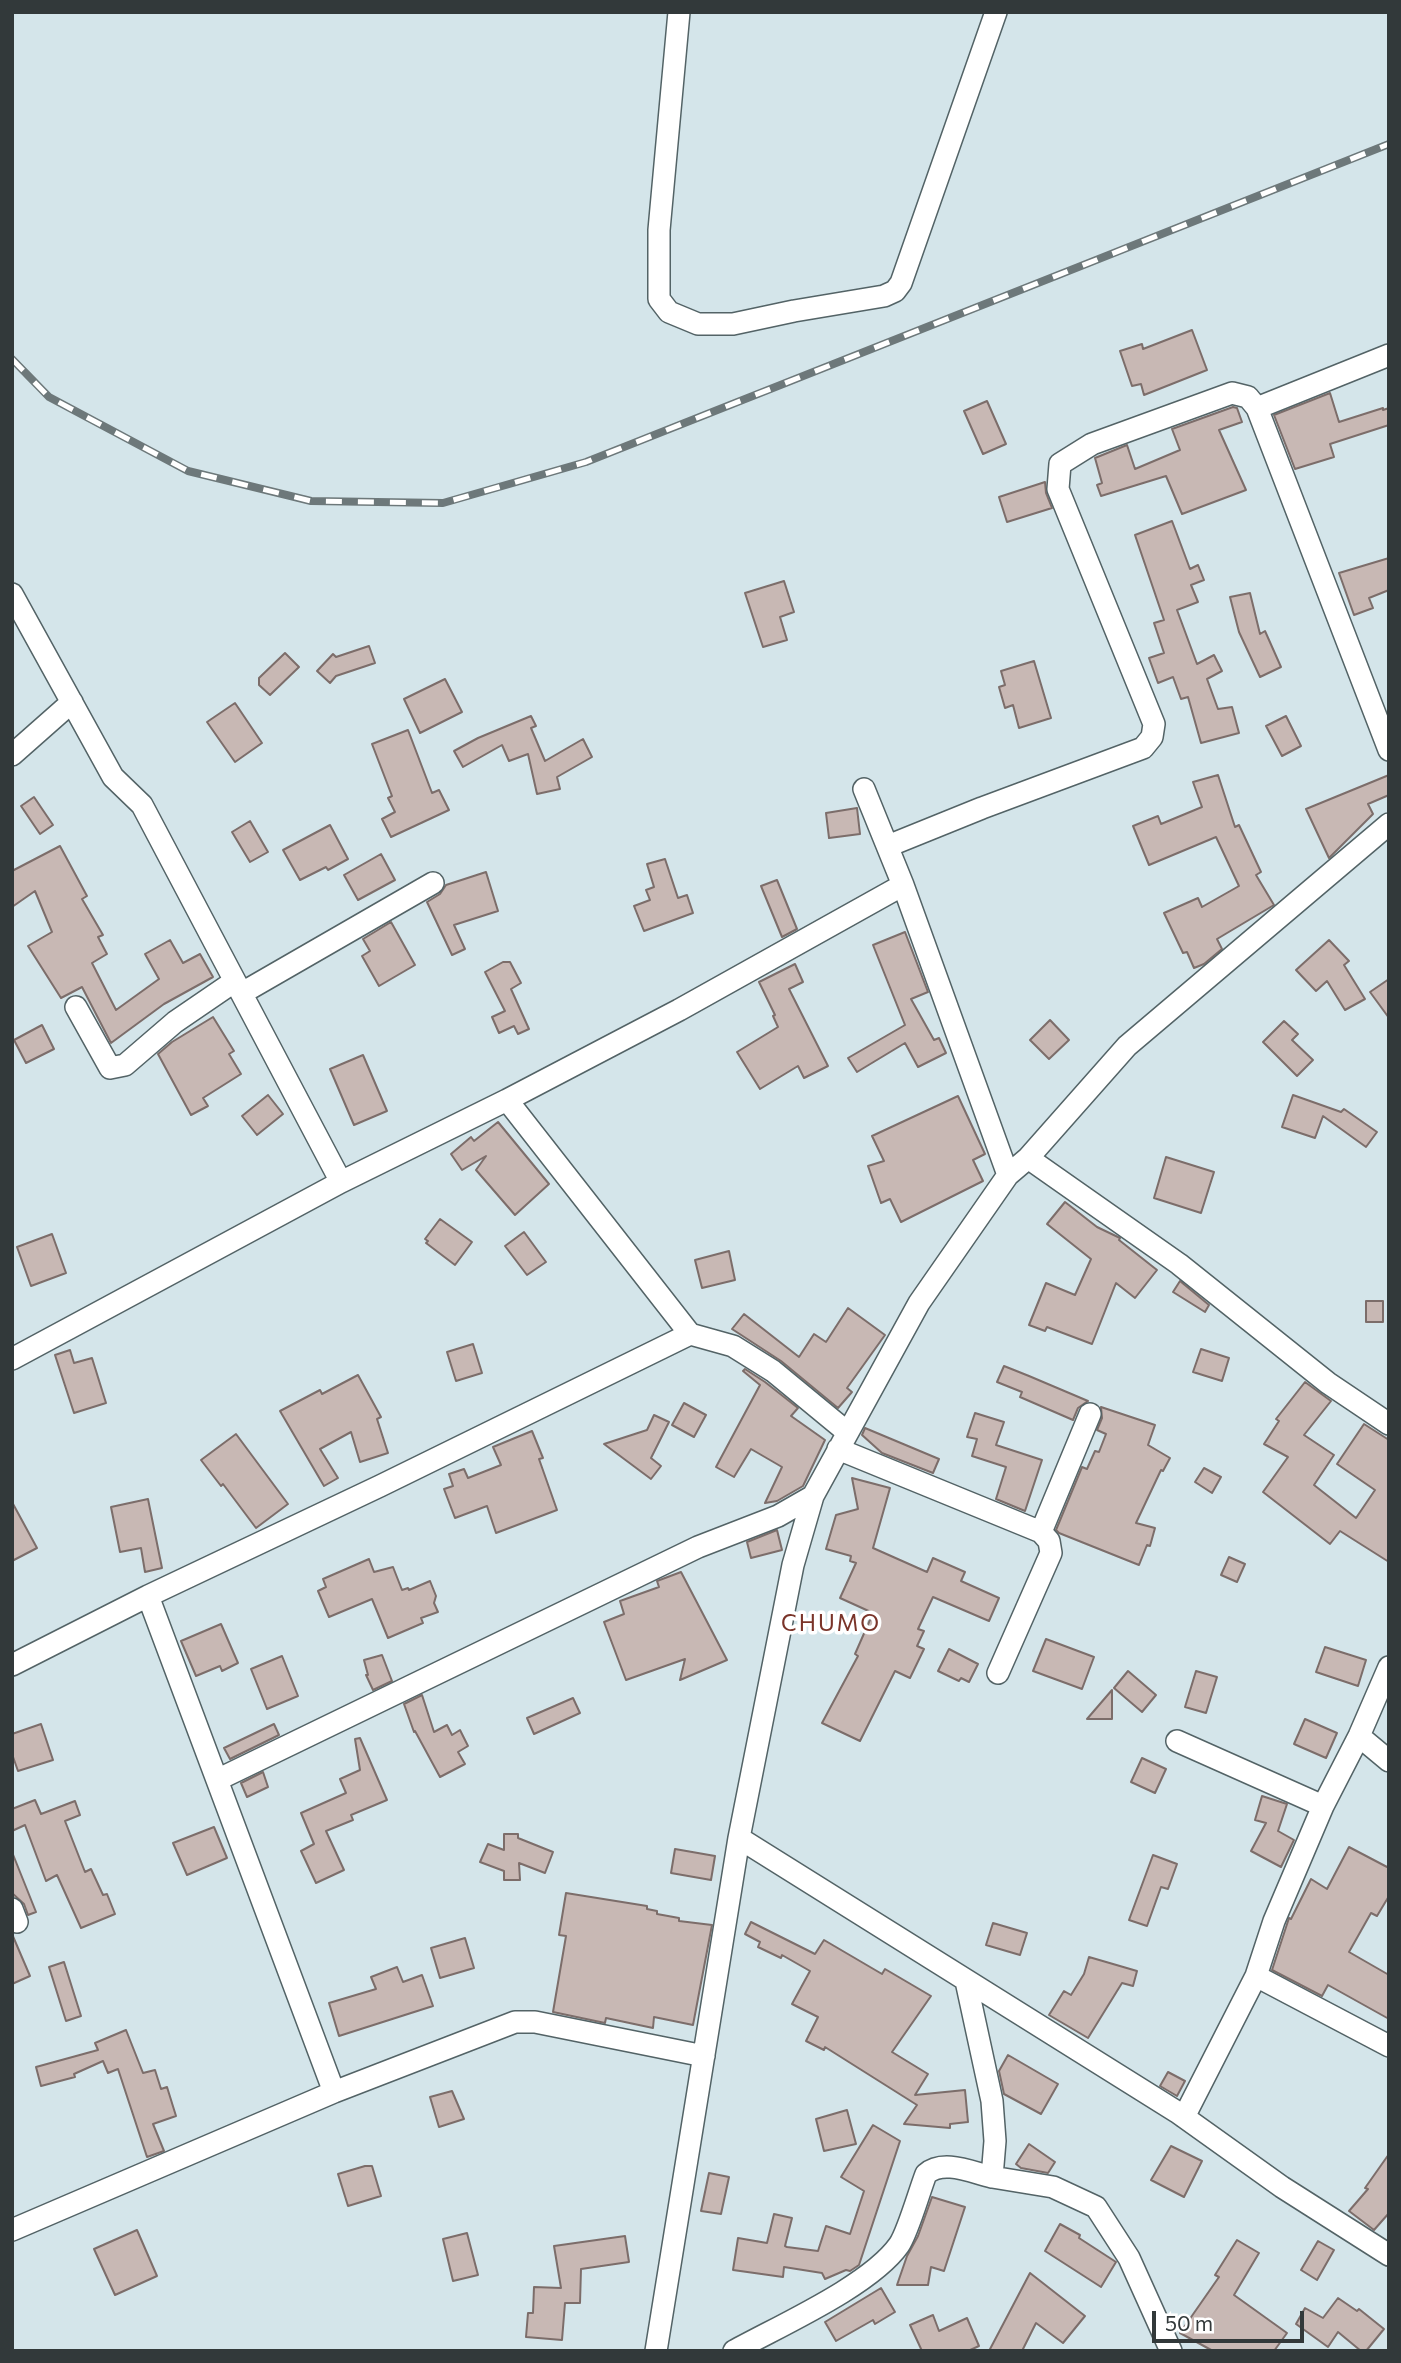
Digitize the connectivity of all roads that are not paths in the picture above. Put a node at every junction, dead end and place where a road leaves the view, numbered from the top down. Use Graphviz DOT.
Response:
graph roads {
  1 [pos="679,12"];
  2 [pos="996,12"];
  3 [pos="1389,355"];
  4 [pos="1257,408"];
  5 [pos="12,594"];
  6 [pos="72,702"];
  7 [pos="1389,750"];
  8 [pos="12,755"];
  9 [pos="864,789"];
  10 [pos="1389,824"];
  11 [pos="888,846"];
  12 [pos="433,883"];
  13 [pos="903,885"];
  14 [pos="238,987"];
  15 [pos="76,1006"];
  16 [pos="508,1100"];
  17 [pos="1028,1158"];
  18 [pos="1009,1175"];
  19 [pos="341,1182"];
  20 [pos="690,1334"];
  21 [pos="12,1359"];
  22 [pos="1090,1415"];
  23 [pos="1389,1424"];
  24 [pos="843,1441"];
  25 [pos="813,1496"];
  26 [pos="1041,1532"];
  27 [pos="149,1596"];
  28 [pos="12,1665"];
  29 [pos="1389,1667"];
  30 [pos="998,1673"];
  31 [pos="1359,1736"];
  32 [pos="1177,1741"];
  33 [pos="1389,1761"];
  34 [pos="217,1780"];
  35 [pos="1323,1806"];
  36 [pos="738,1838"];
  37 [pos="1256,1976"];
  38 [pos="966,1981"];
  39 [pos="1389,2046"];
  40 [pos="704,2056"];
  41 [pos="334,2092"];
  42 [pos="1184,2117"];
  43 [pos="992,2177"];
  44 [pos="12,2230"];
  45 [pos="1389,2255"];
  46 [pos="656,2351"];
  47 [pos="734,2351"];
  48 [pos="1171,2351"];
  1 -- 2 [label="street"];
  3 -- 4 [label="street"];
  4 -- 7 [label="street"];
  4 -- 11 [label="street"];
  5 -- 6 [label="street"];
  6 -- 8 [label="street"];
  6 -- 14 [label="street"];
  9 -- 11 [label="street"];
  10 -- 17 [label="street"];
  11 -- 13 [label="street"];
  12 -- 14 [label="street"];
  13 -- 16 [label="street"];
  13 -- 18 [label="street"];
  14 -- 15 [label="street"];
  14 -- 19 [label="street"];
  16 -- 19 [label="street"];
  16 -- 20 [label="street"];
  17 -- 18 [label="street"];
  17 -- 23 [label="street"];
  18 -- 24 [label="street"];
  19 -- 21 [label="street"];
  20 -- 24 [label="street"];
  20 -- 27 [label="street"];
  22 -- 26 [label="street"];
  24 -- 25 [label="street"];
  24 -- 26 [label="street"];
  25 -- 34 [label="street"];
  25 -- 36 [label="street"];
  26 -- 30 [label="street"];
  27 -- 28 [label="street"];
  27 -- 34 [label="street"];
  29 -- 31 [label="street"];
  31 -- 33 [label="street"];
  31 -- 35 [label="street"];
  32 -- 35 [label="street"];
  34 -- 41 [label="street"];
  35 -- 37 [label="street"];
  36 -- 38 [label="street"];
  36 -- 40 [label="street"];
  37 -- 39 [label="street"];
  37 -- 42 [label="street"];
  38 -- 42 [label="street"];
  38 -- 43 [label="street"];
  40 -- 41 [label="street"];
  40 -- 46 [label="street"];
  41 -- 44 [label="street"];
  42 -- 45 [label="street"];
  43 -- 47 [label="street"];
  43 -- 48 [label="street"];
}
